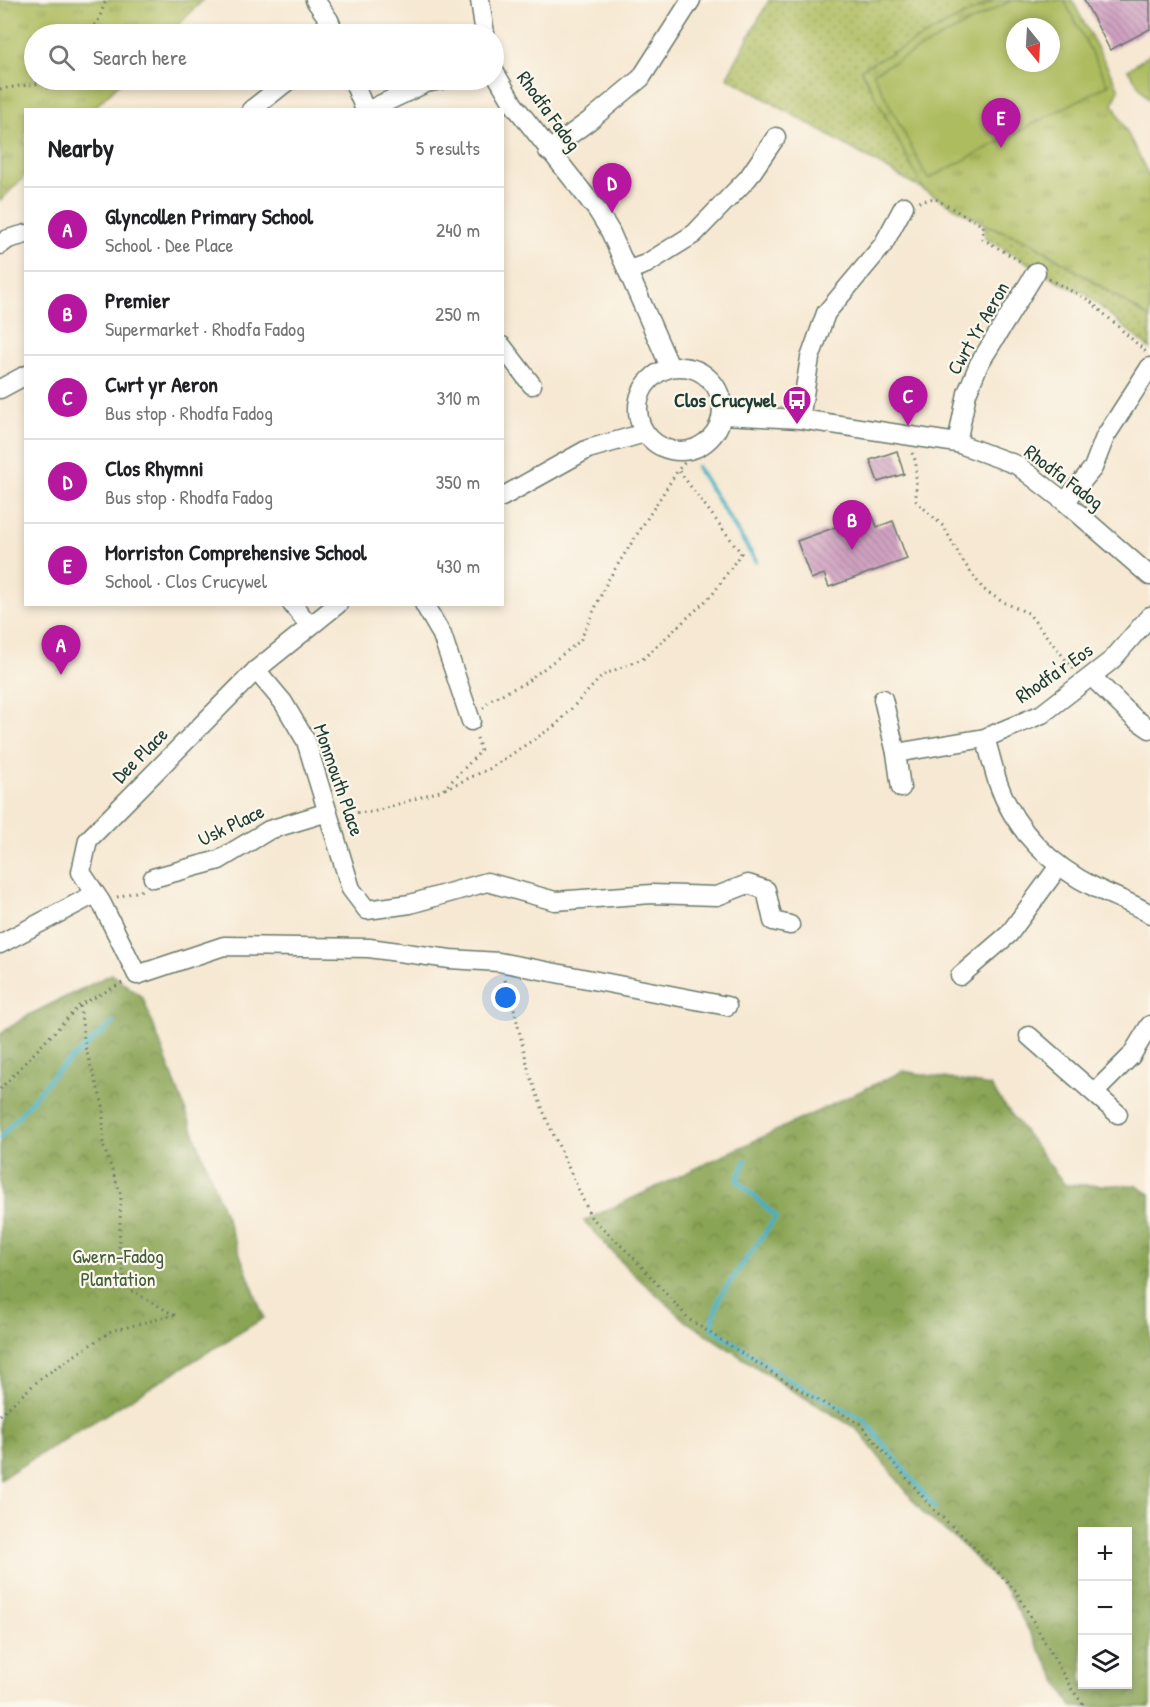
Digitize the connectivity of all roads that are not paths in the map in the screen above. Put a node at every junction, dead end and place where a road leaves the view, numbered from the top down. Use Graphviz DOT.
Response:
graph roads {
  1 [pos="315,0"];
  2 [pos="480,0"];
  3 [pos="691,0"];
  4 [pos="331,24"];
  5 [pos="484,24"];
  6 [pos="504,88"];
  7 [pos="277,90"];
  8 [pos="358,90"];
  9 [pos="411,90"];
  10 [pos="254,108"];
  11 [pos="366,108"];
  12 [pos="371,108"];
  13 [pos="776,137"];
  14 [pos="548,151"];
  15 [pos="904,206"];
  16 [pos="24,235"];
  17 [pos="0,245"];
  18 [pos="628,270"];
  19 [pos="1036,272"];
  20 [pos="504,349"];
  21 [pos="670,367"];
  22 [pos="1150,367"];
  23 [pos="24,376"];
  24 [pos="532,385"];
  25 [pos="0,389"];
  26 [pos="723,415"];
  27 [pos="800,419"];
  28 [pos="645,433"];
  29 [pos="957,443"];
  30 [pos="504,496"];
  31 [pos="1065,502"];
  32 [pos="1150,576"];
  33 [pos="294,606"];
  34 [pos="335,606"];
  35 [pos="425,606"];
  36 [pos="1150,616"];
  37 [pos="310,626"];
  38 [pos="256,670"];
  39 [pos="1088,680"];
  40 [pos="883,699"];
  41 [pos="471,721"];
  42 [pos="1150,729"];
  43 [pos="986,738"];
  44 [pos="896,753"];
  45 [pos="902,788"];
  46 [pos="328,812"];
  47 [pos="1059,866"];
  48 [pos="153,878"];
  49 [pos="98,898"];
  50 [pos="1150,914"];
  51 [pos="790,925"];
  52 [pos="0,944"];
  53 [pos="960,976"];
  54 [pos="727,1006"];
  55 [pos="1150,1025"];
  56 [pos="1029,1036"];
  57 [pos="1095,1092"];
  58 [pos="1118,1114"];
  1 -- 4 [label="street"];
  2 -- 5 [label="street"];
  3 -- 14 [label="street"];
  6 -- 14 [label="street, Rhodfa Fadog"];
  7 -- 10 [label="street"];
  8 -- 11 [label="street"];
  9 -- 12 [label="street"];
  13 -- 18 [label="street"];
  14 -- 18 [label="street, Rhodfa Fadog"];
  15 -- 27 [label="street"];
  16 -- 17 [label="street"];
  18 -- 21 [label="street, Rhodfa Fadog"];
  19 -- 29 [label="street, Cwrt Yr Aeron"];
  20 -- 24 [label="street"];
  21 -- 26 [label="street"];
  21 -- 28 [label="street"];
  22 -- 31 [label="street"];
  23 -- 25 [label="street"];
  26 -- 27 [label="street, Rhodfa Fadog"];
  26 -- 28 [label="street"];
  27 -- 29 [label="street, Rhodfa Fadog"];
  28 -- 30 [label="street"];
  29 -- 31 [label="street, Rhodfa Fadog"];
  31 -- 32 [label="street, Rhodfa Fadog"];
  33 -- 37 [label="street"];
  34 -- 37 [label="street, Dee Place"];
  35 -- 41 [label="street"];
  36 -- 39 [label="street, Rhodfa'r Eos"];
  37 -- 38 [label="street, Dee Place"];
  38 -- 46 [label="street, Monmouth Place"];
  38 -- 49 [label="street, Dee Place"];
  39 -- 42 [label="street"];
  39 -- 43 [label="street, Rhodfa'r Eos"];
  40 -- 44 [label="street"];
  43 -- 44 [label="street, Rhodfa'r Eos"];
  43 -- 47 [label="street"];
  44 -- 45 [label="street"];
  46 -- 48 [label="street, Usk Place"];
  46 -- 51 [label="street, Monmouth Place"];
  47 -- 50 [label="street"];
  47 -- 53 [label="street"];
  49 -- 52 [label="street"];
  49 -- 54 [label="street, Dee Place"];
  55 -- 57 [label="street"];
  56 -- 57 [label="street"];
  57 -- 58 [label="street"];
}
